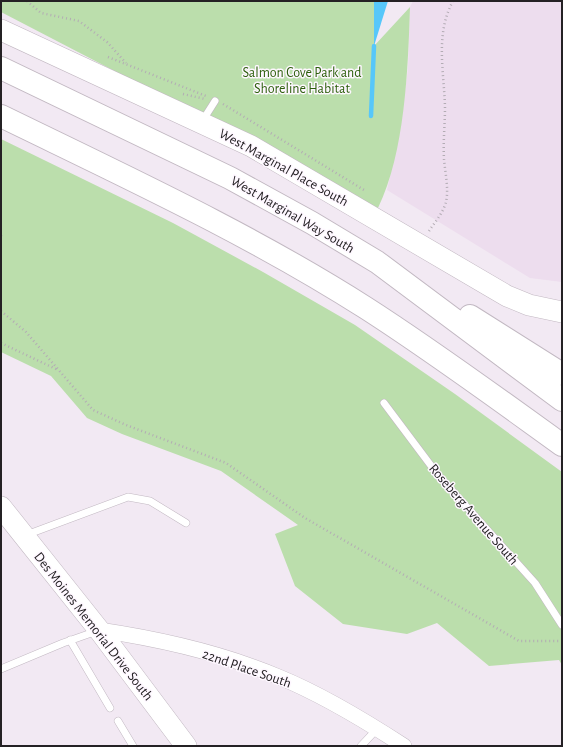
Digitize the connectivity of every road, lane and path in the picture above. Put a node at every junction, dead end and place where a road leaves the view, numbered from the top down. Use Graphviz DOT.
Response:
graph roads {
  1 [pos="27,1"];
  2 [pos="453,1"];
  3 [pos="1,30"];
  4 [pos="108,57"];
  5 [pos="126,64"];
  6 [pos="1,68"];
  7 [pos="216,101"];
  8 [pos="1,116"];
  9 [pos="201,122"];
  10 [pos="429,231"];
  11 [pos="377,262"];
  12 [pos="1,311"];
  13 [pos="562,312"];
  14 [pos="1,343"];
  15 [pos="59,370"];
  16 [pos="562,374"];
  17 [pos="562,400"];
  18 [pos="384,403"];
  19 [pos="562,445"];
  20 [pos="1,507"];
  21 [pos="186,523"];
  22 [pos="24,536"];
  23 [pos="562,625"];
  24 [pos="99,630"];
  25 [pos="70,640"];
  26 [pos="562,641"];
  27 [pos="1,669"];
  28 [pos="110,708"];
  29 [pos="118,721"];
  30 [pos="377,729"];
  31 [pos="133,746"];
  32 [pos="186,746"];
  33 [pos="361,746"];
  34 [pos="404,746"];
  1 -- 5 [label="path"];
  2 -- 10 [label="path"];
  3 -- 9 [label="street, West Marginal Place South"];
  4 -- 5 [label="path"];
  5 -- 7 [label="path"];
  6 -- 11 [label="highway, West Marginal Way South"];
  7 -- 9 [label="lane"];
  8 -- 19 [label="highway"];
  9 -- 13 [label="street, West Marginal Place South"];
  11 -- 16 [label="highway"];
  11 -- 17 [label="highway, West Marginal Way South"];
  12 -- 15 [label="path"];
  14 -- 15 [label="path"];
  15 -- 26 [label="path"];
  18 -- 23 [label="lane, Roseberg Avenue South"];
  20 -- 22 [label="street, Des Moines Memorial Drive South"];
  21 -- 22 [label="lane"];
  22 -- 24 [label="street, Des Moines Memorial Drive South"];
  24 -- 25 [label="lane"];
  24 -- 30 [label="street, 22nd Place South"];
  24 -- 32 [label="street, Des Moines Memorial Drive South"];
  25 -- 27 [label="lane"];
  25 -- 28 [label="lane"];
  29 -- 31 [label="lane"];
  30 -- 33 [label="lane"];
  30 -- 34 [label="street, 22nd Place South"];
}
